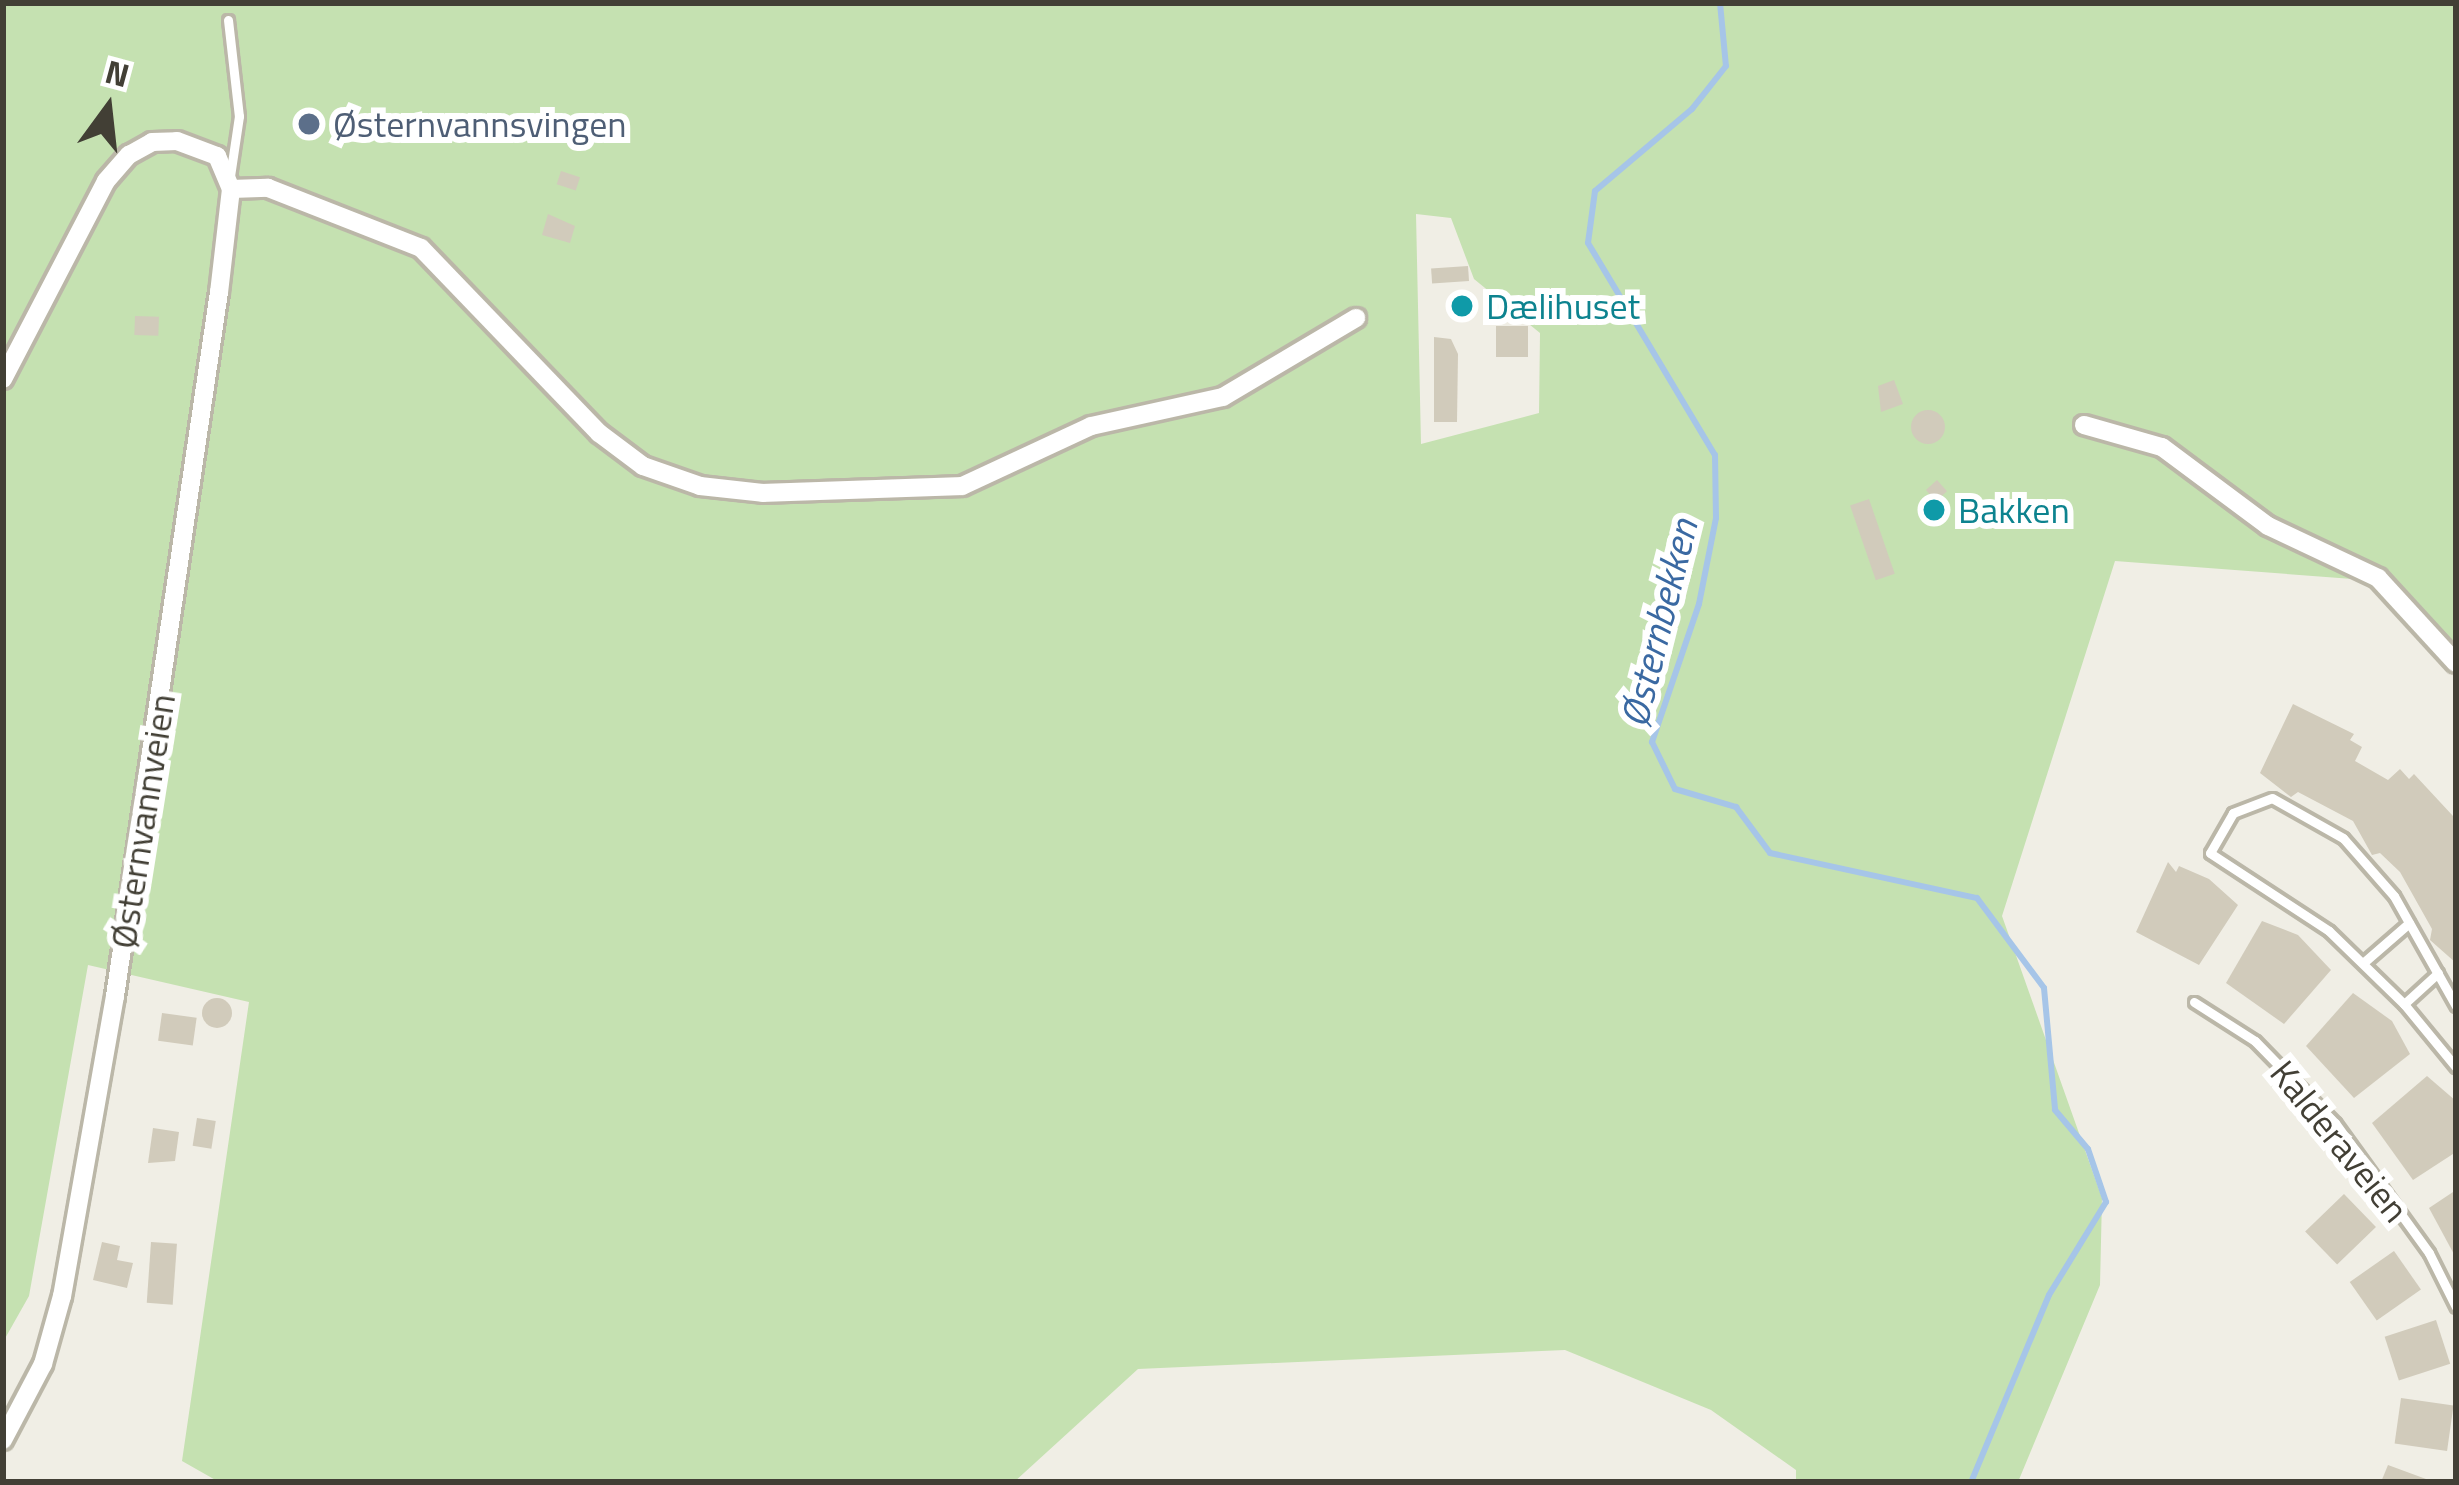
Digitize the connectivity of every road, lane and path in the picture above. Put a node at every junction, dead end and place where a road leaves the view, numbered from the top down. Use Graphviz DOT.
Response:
graph roads {
  1 [pos="228,20"];
  2 [pos="230,183"];
  3 [pos="1356,318"];
  4 [pos="3,379"];
  5 [pos="2084,424"];
  6 [pos="2456,663"];
  7 [pos="2409,923"];
  8 [pos="2363,963"];
  9 [pos="2438,973"];
  10 [pos="2194,1002"];
  11 [pos="2404,1004"];
  12 [pos="2456,1006"];
  13 [pos="2456,1067"];
  14 [pos="2456,1307"];
  15 [pos="3,1440"];
  1 -- 2 [label="lane"];
  2 -- 3 [label="street"];
  2 -- 4 [label="street"];
  2 -- 15 [label="street, Østernvannveien"];
  5 -- 6 [label="street"];
  7 -- 8 [label="lane"];
  7 -- 8 [label="lane"];
  7 -- 9 [label="lane"];
  8 -- 11 [label="lane"];
  9 -- 11 [label="lane"];
  9 -- 12 [label="lane"];
  10 -- 14 [label="lane, Kalderaveien"];
  11 -- 13 [label="lane"];
}
